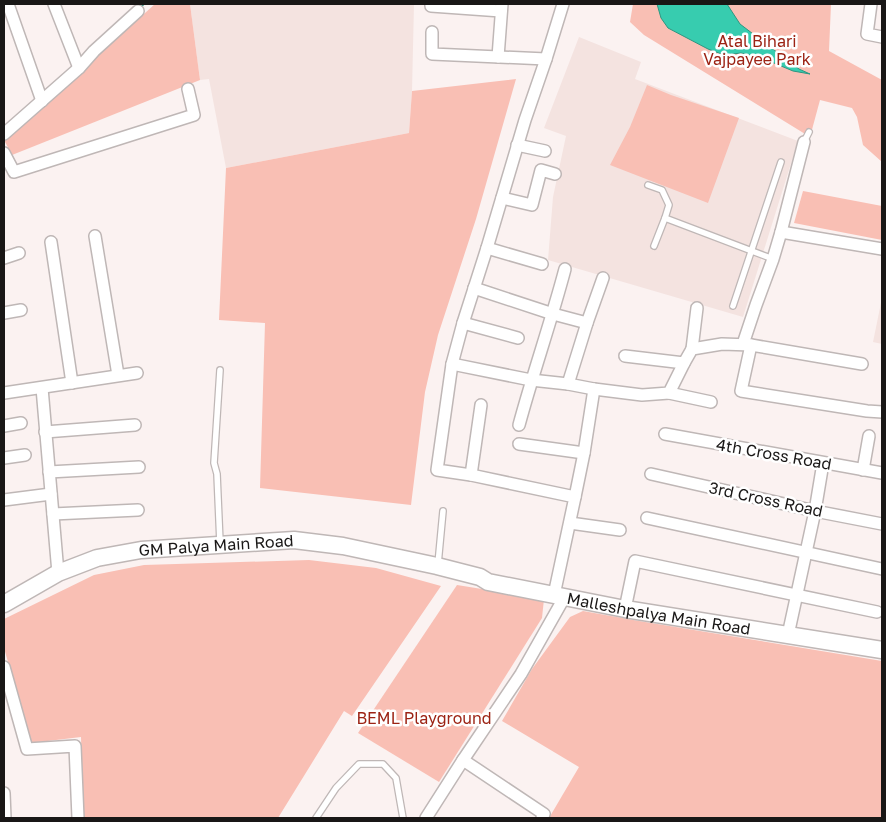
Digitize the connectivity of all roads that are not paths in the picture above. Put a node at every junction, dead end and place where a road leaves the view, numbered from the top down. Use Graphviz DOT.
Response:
graph roads {
  1 [pos="8,4"];
  2 [pos="54,4"];
  3 [pos="431,4"];
  4 [pos="563,4"];
  5 [pos="871,4"];
  6 [pos="876,4"];
  7 [pos="466,6"];
  8 [pos="502,7"];
  9 [pos="138,11"];
  10 [pos="432,32"];
  11 [pos="877,36"];
  12 [pos="498,57"];
  13 [pos="546,59"];
  14 [pos="79,68"];
  15 [pos="188,89"];
  16 [pos="42,101"];
  17 [pos="5,129"];
  18 [pos="806,137"];
  19 [pos="517,145"];
  20 [pos="545,150"];
  21 [pos="4,153"];
  22 [pos="780,162"];
  23 [pos="556,174"];
  24 [pos="648,185"];
  25 [pos="502,198"];
  26 [pos="665,218"];
  27 [pos="782,232"];
  28 [pos="95,236"];
  29 [pos="51,242"];
  30 [pos="654,246"];
  31 [pos="487,248"];
  32 [pos="882,249"];
  33 [pos="751,251"];
  34 [pos="19,253"];
  35 [pos="4,258"];
  36 [pos="774,259"];
  37 [pos="542,264"];
  38 [pos="564,269"];
  39 [pos="603,278"];
  40 [pos="474,288"];
  41 [pos="733,306"];
  42 [pos="697,308"];
  43 [pos="21,310"];
  44 [pos="4,313"];
  45 [pos="553,314"];
  46 [pos="463,323"];
  47 [pos="587,323"];
  48 [pos="518,338"];
  49 [pos="747,345"];
  50 [pos="692,349"];
  51 [pos="625,356"];
  52 [pos="684,363"];
  53 [pos="452,364"];
  54 [pos="862,364"];
  55 [pos="220,370"];
  56 [pos="137,372"];
  57 [pos="118,375"];
  58 [pos="531,380"];
  59 [pos="72,383"];
  60 [pos="568,384"];
  61 [pos="42,388"];
  62 [pos="594,389"];
  63 [pos="4,393"];
  64 [pos="669,393"];
  65 [pos="711,402"];
  66 [pos="481,405"];
  67 [pos="882,412"];
  68 [pos="21,423"];
  69 [pos="135,425"];
  70 [pos="519,425"];
  71 [pos="4,426"];
  72 [pos="45,432"];
  73 [pos="665,434"];
  74 [pos="869,436"];
  75 [pos="519,444"];
  76 [pos="584,453"];
  77 [pos="24,455"];
  78 [pos="4,458"];
  79 [pos="823,463"];
  80 [pos="139,467"];
  81 [pos="863,470"];
  82 [pos="50,472"];
  83 [pos="882,473"];
  84 [pos="651,474"];
  85 [pos="471,475"];
  86 [pos="51,494"];
  87 [pos="575,496"];
  88 [pos="4,500"];
  89 [pos="138,510"];
  90 [pos="443,511"];
  91 [pos="815,511"];
  92 [pos="52,514"];
  93 [pos="647,518"];
  94 [pos="570,523"];
  95 [pos="882,524"];
  96 [pos="620,530"];
  97 [pos="220,549"];
  98 [pos="806,552"];
  99 [pos="437,566"];
  100 [pos="882,569"];
  101 [pos="58,573"];
  102 [pos="488,582"];
  103 [pos="797,595"];
  104 [pos="559,597"];
  105 [pos="4,606"];
  106 [pos="625,609"];
  107 [pos="878,612"];
  108 [pos="788,635"];
  109 [pos="882,650"];
  110 [pos="4,667"];
  111 [pos="463,760"];
  112 [pos="4,794"];
  113 [pos="4,818"];
  114 [pos="78,818"];
  115 [pos="316,818"];
  116 [pos="403,818"];
  117 [pos="426,818"];
  118 [pos="542,818"];
  1 -- 16 [label="street"];
  2 -- 14 [label="street"];
  3 -- 7 [label="street"];
  4 -- 13 [label="street"];
  5 -- 11 [label="street"];
  6 -- 11 [label="street"];
  7 -- 8 [label="street"];
  8 -- 12 [label="street"];
  9 -- 14 [label="street"];
  10 -- 12 [label="street"];
  12 -- 13 [label="street"];
  13 -- 19 [label="street"];
  14 -- 16 [label="street"];
  15 -- 21 [label="street"];
  16 -- 17 [label="street"];
  18 -- 27 [label="street"];
  19 -- 20 [label="street"];
  19 -- 25 [label="street"];
  22 -- 33 [label="lane"];
  23 -- 25 [label="street"];
  24 -- 26 [label="lane"];
  25 -- 31 [label="street"];
  26 -- 30 [label="lane"];
  26 -- 33 [label="lane"];
  27 -- 32 [label="street"];
  27 -- 36 [label="street"];
  28 -- 57 [label="street"];
  29 -- 59 [label="street"];
  31 -- 37 [label="street"];
  31 -- 40 [label="street"];
  33 -- 36 [label="lane"];
  33 -- 41 [label="lane"];
  34 -- 35 [label="street"];
  36 -- 49 [label="street"];
  38 -- 45 [label="street"];
  39 -- 47 [label="street"];
  40 -- 45 [label="street"];
  40 -- 46 [label="street"];
  42 -- 50 [label="street"];
  43 -- 44 [label="street"];
  45 -- 47 [label="street"];
  45 -- 58 [label="street"];
  46 -- 48 [label="street"];
  46 -- 53 [label="street"];
  47 -- 60 [label="street"];
  49 -- 50 [label="street"];
  49 -- 54 [label="street"];
  49 -- 67 [label="street"];
  50 -- 52 [label="street"];
  51 -- 52 [label="street"];
  52 -- 64 [label="street"];
  53 -- 58 [label="street"];
  53 -- 85 [label="street"];
  55 -- 97 [label="lane"];
  56 -- 57 [label="street"];
  57 -- 59 [label="street"];
  58 -- 60 [label="street"];
  58 -- 70 [label="street"];
  59 -- 61 [label="street"];
  60 -- 62 [label="street"];
  61 -- 63 [label="street"];
  61 -- 72 [label="street"];
  62 -- 64 [label="street"];
  62 -- 76 [label="street"];
  64 -- 65 [label="street"];
  66 -- 85 [label="street"];
  68 -- 71 [label="street"];
  69 -- 72 [label="street"];
  72 -- 82 [label="street"];
  73 -- 79 [label="street, 4th Cross Road"];
  74 -- 81 [label="street"];
  75 -- 76 [label="street"];
  76 -- 87 [label="street"];
  77 -- 78 [label="street"];
  79 -- 81 [label="street, 4th Cross Road"];
  79 -- 91 [label="street"];
  80 -- 82 [label="street"];
  81 -- 83 [label="street, 4th Cross Road"];
  82 -- 86 [label="street"];
  84 -- 91 [label="street, 3rd Cross Road"];
  85 -- 87 [label="street"];
  86 -- 88 [label="street"];
  86 -- 92 [label="street"];
  87 -- 94 [label="street"];
  89 -- 92 [label="street"];
  90 -- 99 [label="lane"];
  91 -- 95 [label="street, 3rd Cross Road"];
  91 -- 98 [label="street"];
  92 -- 101 [label="street"];
  93 -- 98 [label="street"];
  94 -- 96 [label="street"];
  94 -- 104 [label="street"];
  97 -- 99 [label="main road, GM Palya Main Road"];
  97 -- 101 [label="main road, GM Palya Main Road"];
  97 -- 102 [label="main road"];
  97 -- 105 [label="main road"];
  98 -- 100 [label="street"];
  98 -- 103 [label="street"];
  99 -- 102 [label="main road, Malleshpalya Main Road"];
  101 -- 105 [label="main road, GM Palya Main Road"];
  102 -- 104 [label="main road, Malleshpalya Main Road"];
  103 -- 106 [label="street"];
  103 -- 107 [label="street"];
  103 -- 108 [label="street"];
  104 -- 106 [label="main road, Malleshpalya Main Road"];
  104 -- 111 [label="street"];
  106 -- 108 [label="main road, Malleshpalya Main Road"];
  108 -- 109 [label="main road, Malleshpalya Main Road"];
  110 -- 114 [label="street"];
  111 -- 117 [label="street"];
  111 -- 118 [label="street"];
  112 -- 113 [label="street"];
  115 -- 116 [label="lane"];
}
